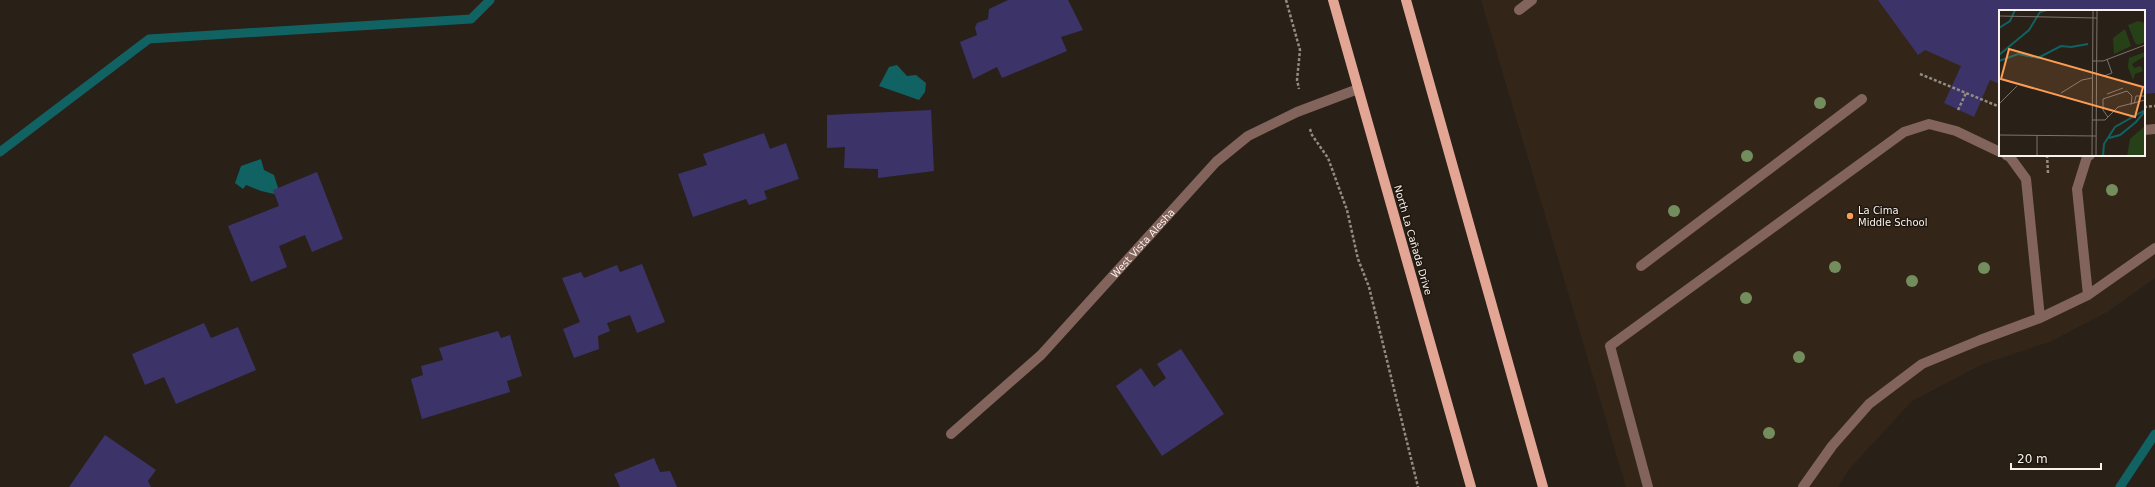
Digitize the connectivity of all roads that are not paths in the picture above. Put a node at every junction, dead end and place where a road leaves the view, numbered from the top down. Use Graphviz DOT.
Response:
graph roads {
  1 [pos="1333,0"];
  2 [pos="1406,0"];
  3 [pos="1532,0"];
  4 [pos="1519,10"];
  5 [pos="1358,89"];
  6 [pos="1862,99"];
  7 [pos="2155,129"];
  8 [pos="2145,130"];
  9 [pos="1999,152"];
  10 [pos="2008,156"];
  11 [pos="2088,156"];
  12 [pos="2155,248"];
  13 [pos="1641,266"];
  14 [pos="2088,295"];
  15 [pos="2040,318"];
  16 [pos="951,434"];
  17 [pos="1471,487"];
  18 [pos="1543,487"];
  19 [pos="1648,487"];
  20 [pos="1803,487"];
  1 -- 5 [label="main road, North La Cañada Drive"];
  2 -- 18 [label="main road"];
  3 -- 4 [label="street"];
  5 -- 16 [label="street, West Vista Alesha"];
  5 -- 17 [label="main road, North La Cañada Drive"];
  6 -- 13 [label="street"];
  7 -- 8 [label="street"];
  9 -- 19 [label="street"];
  10 -- 15 [label="street"];
  11 -- 14 [label="street"];
  12 -- 14 [label="street"];
  14 -- 15 [label="street"];
  15 -- 20 [label="street"];
}
